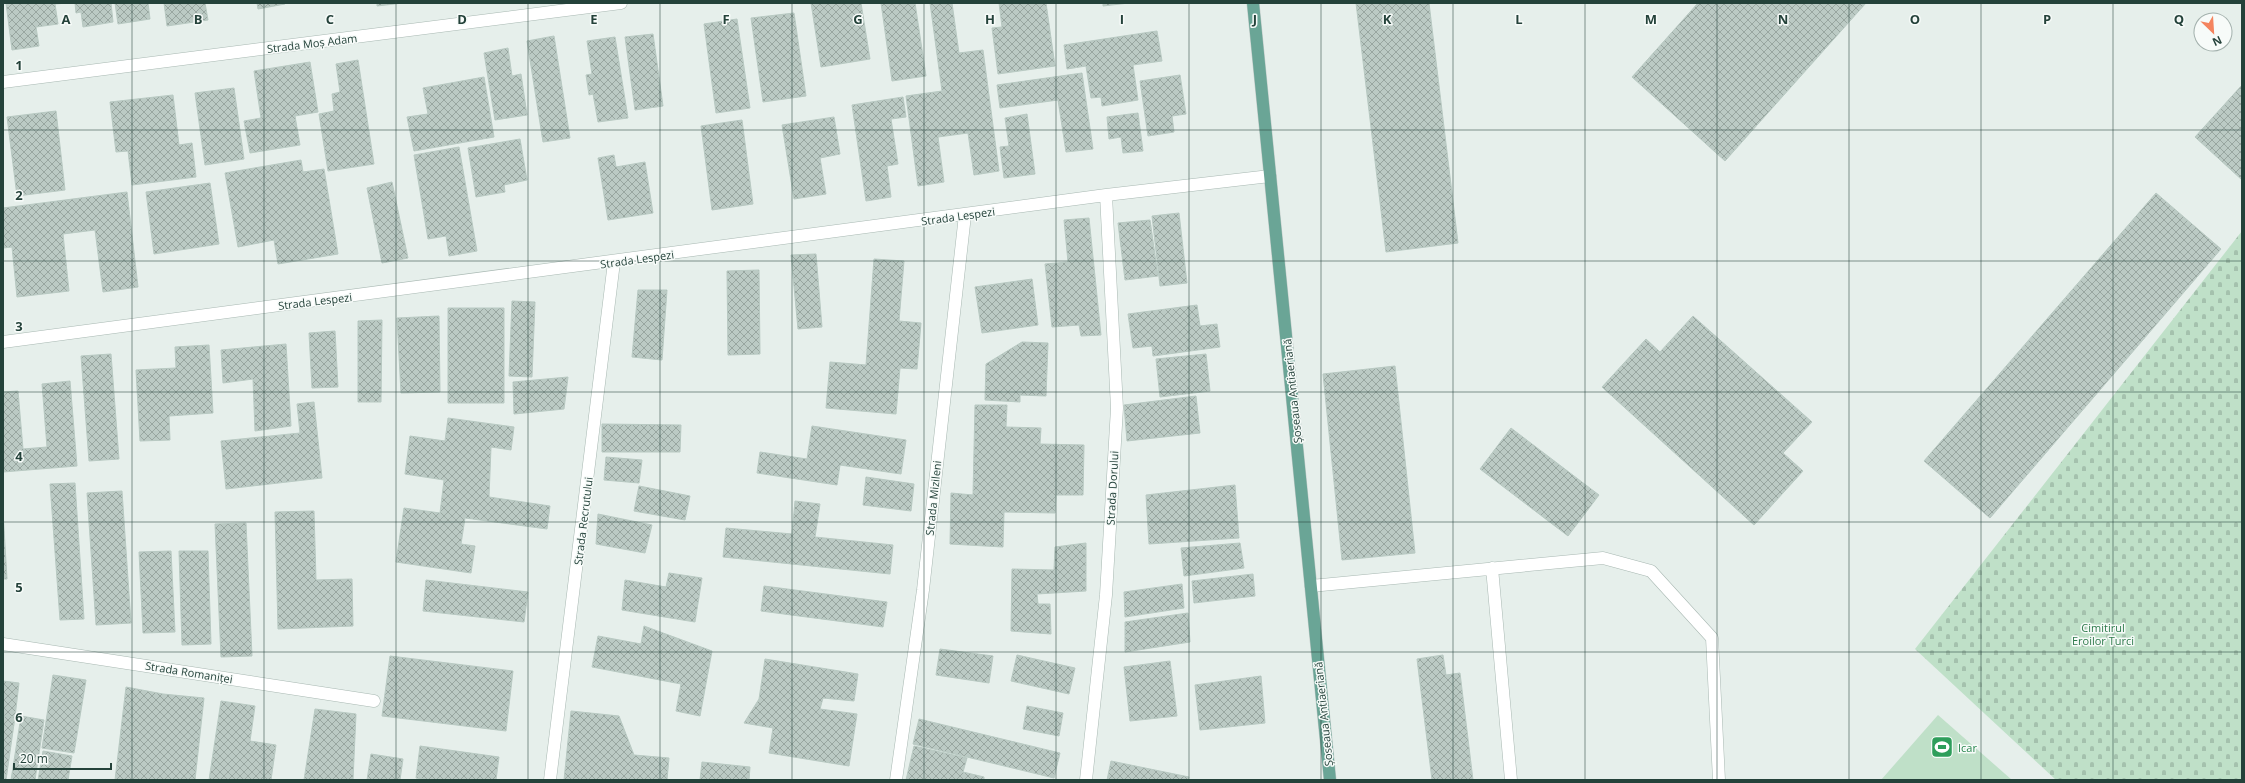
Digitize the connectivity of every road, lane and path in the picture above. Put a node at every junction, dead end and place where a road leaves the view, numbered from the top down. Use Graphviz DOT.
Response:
graph roads {
  1 [pos="621,3"];
  2 [pos="1253,3"];
  3 [pos="3,82"];
  4 [pos="1270,176"];
  5 [pos="1106,195"];
  6 [pos="965,215"];
  7 [pos="614,262"];
  8 [pos="3,342"];
  9 [pos="1492,568"];
  10 [pos="1311,586"];
  11 [pos="3,644"];
  12 [pos="374,701"];
  13 [pos="550,780"];
  14 [pos="896,780"];
  15 [pos="1086,780"];
  16 [pos="1330,780"];
  17 [pos="1511,780"];
  18 [pos="1719,780"];
  1 -- 3 [label="street, Strada Moș Adam"];
  2 -- 4 [label="main road, Șoseaua Antiaeriană"];
  4 -- 5 [label="street, Strada Lespezi"];
  4 -- 10 [label="main road, Șoseaua Antiaeriană"];
  5 -- 6 [label="street, Strada Lespezi"];
  5 -- 15 [label="street, Strada Dorului"];
  6 -- 7 [label="street, Strada Lespezi"];
  6 -- 14 [label="street, Strada Mizileni"];
  7 -- 8 [label="street, Strada Lespezi"];
  7 -- 13 [label="street, Strada Recrutului"];
  9 -- 10 [label="street"];
  9 -- 17 [label="street"];
  9 -- 18 [label="street"];
  10 -- 16 [label="main road, Șoseaua Antiaeriană"];
  11 -- 12 [label="street, Strada Romaniței"];
}
